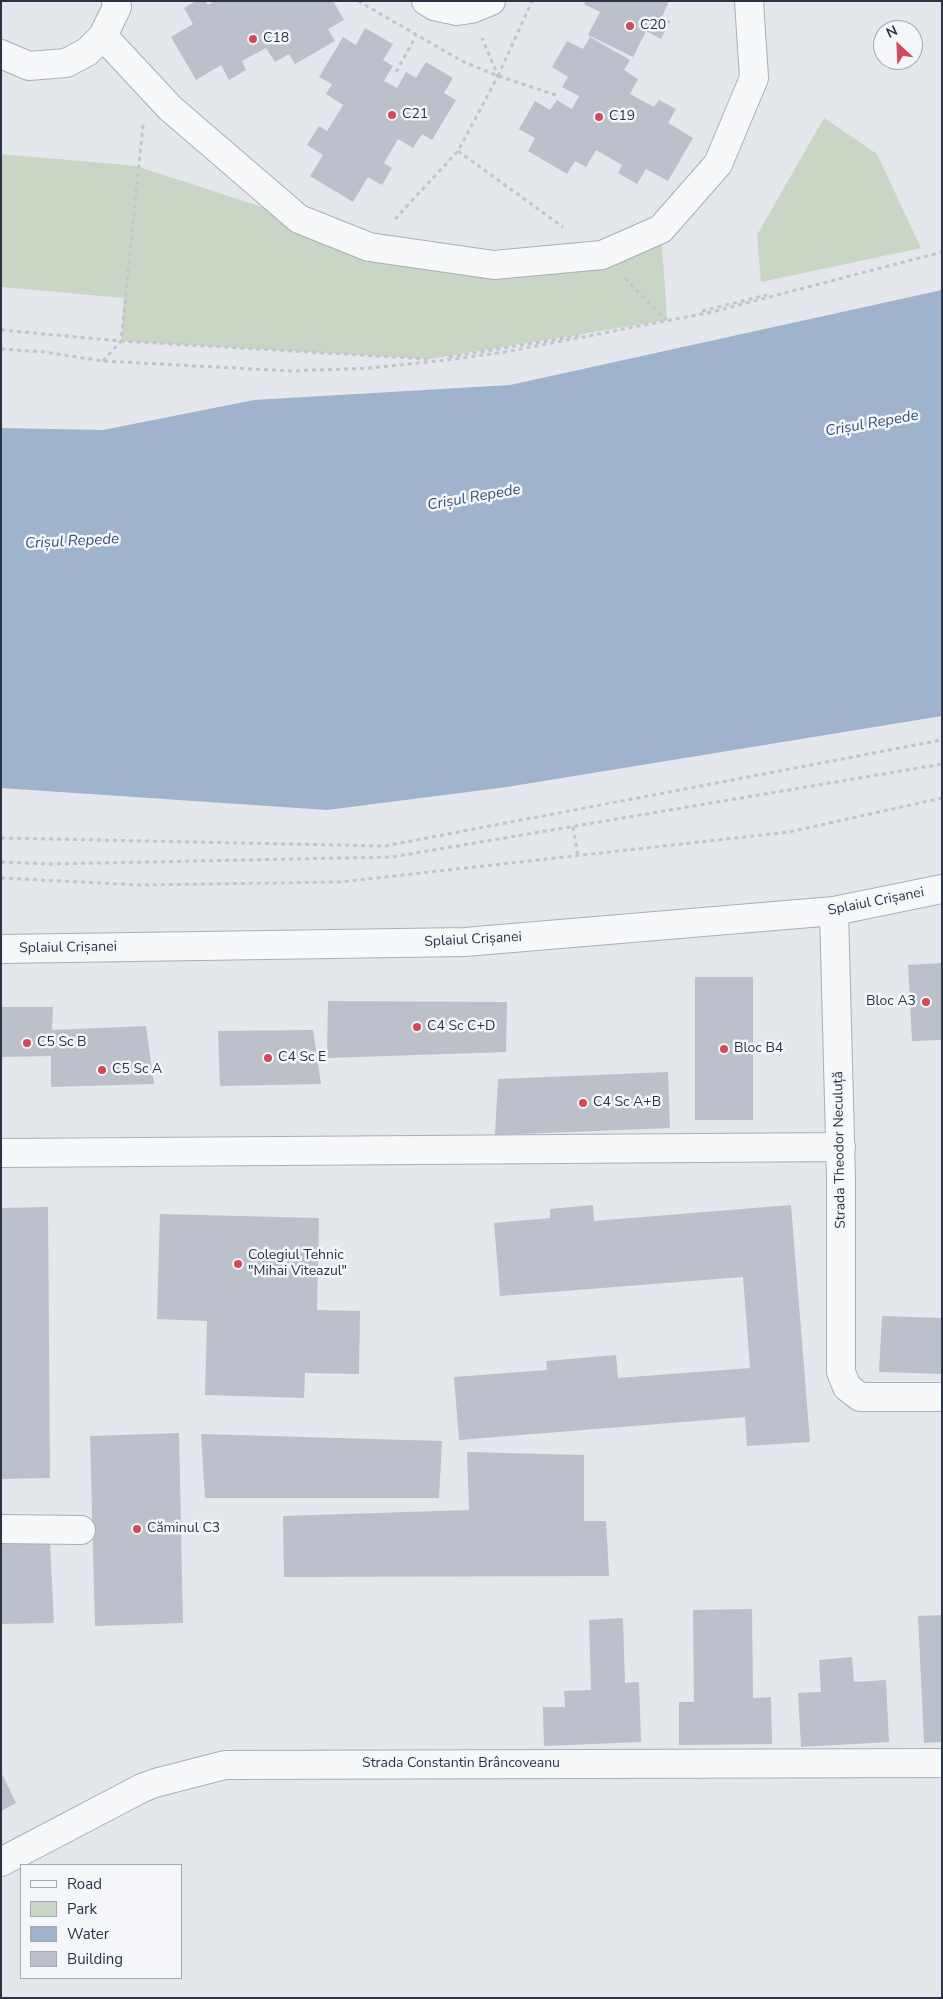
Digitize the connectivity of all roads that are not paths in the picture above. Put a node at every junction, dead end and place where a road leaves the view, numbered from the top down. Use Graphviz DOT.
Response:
graph roads {
  1 [pos="116,1"];
  2 [pos="426,1"];
  3 [pos="749,1"];
  4 [pos="481,5"];
  5 [pos="103,36"];
  6 [pos="1,54"];
  7 [pos="942,889"];
  8 [pos="834,911"];
  9 [pos="1,949"];
  10 [pos="841,1146"];
  11 [pos="1,1153"];
  12 [pos="942,1397"];
  13 [pos="1,1529"];
  14 [pos="81,1530"];
  15 [pos="942,1763"];
  16 [pos="1,1862"];
  1 -- 5 [label="street"];
  2 -- 4 [label="street"];
  3 -- 5 [label="street"];
  5 -- 6 [label="street"];
  7 -- 8 [label="street, Splaiul Crișanei"];
  8 -- 9 [label="street, Splaiul Crișanei"];
  8 -- 10 [label="street, Strada Theodor Neculuță"];
  10 -- 11 [label="street"];
  10 -- 12 [label="street, Strada Theodor Neculuță"];
  13 -- 14 [label="street"];
  15 -- 16 [label="street, Strada Constantin Brâncoveanu"];
}
